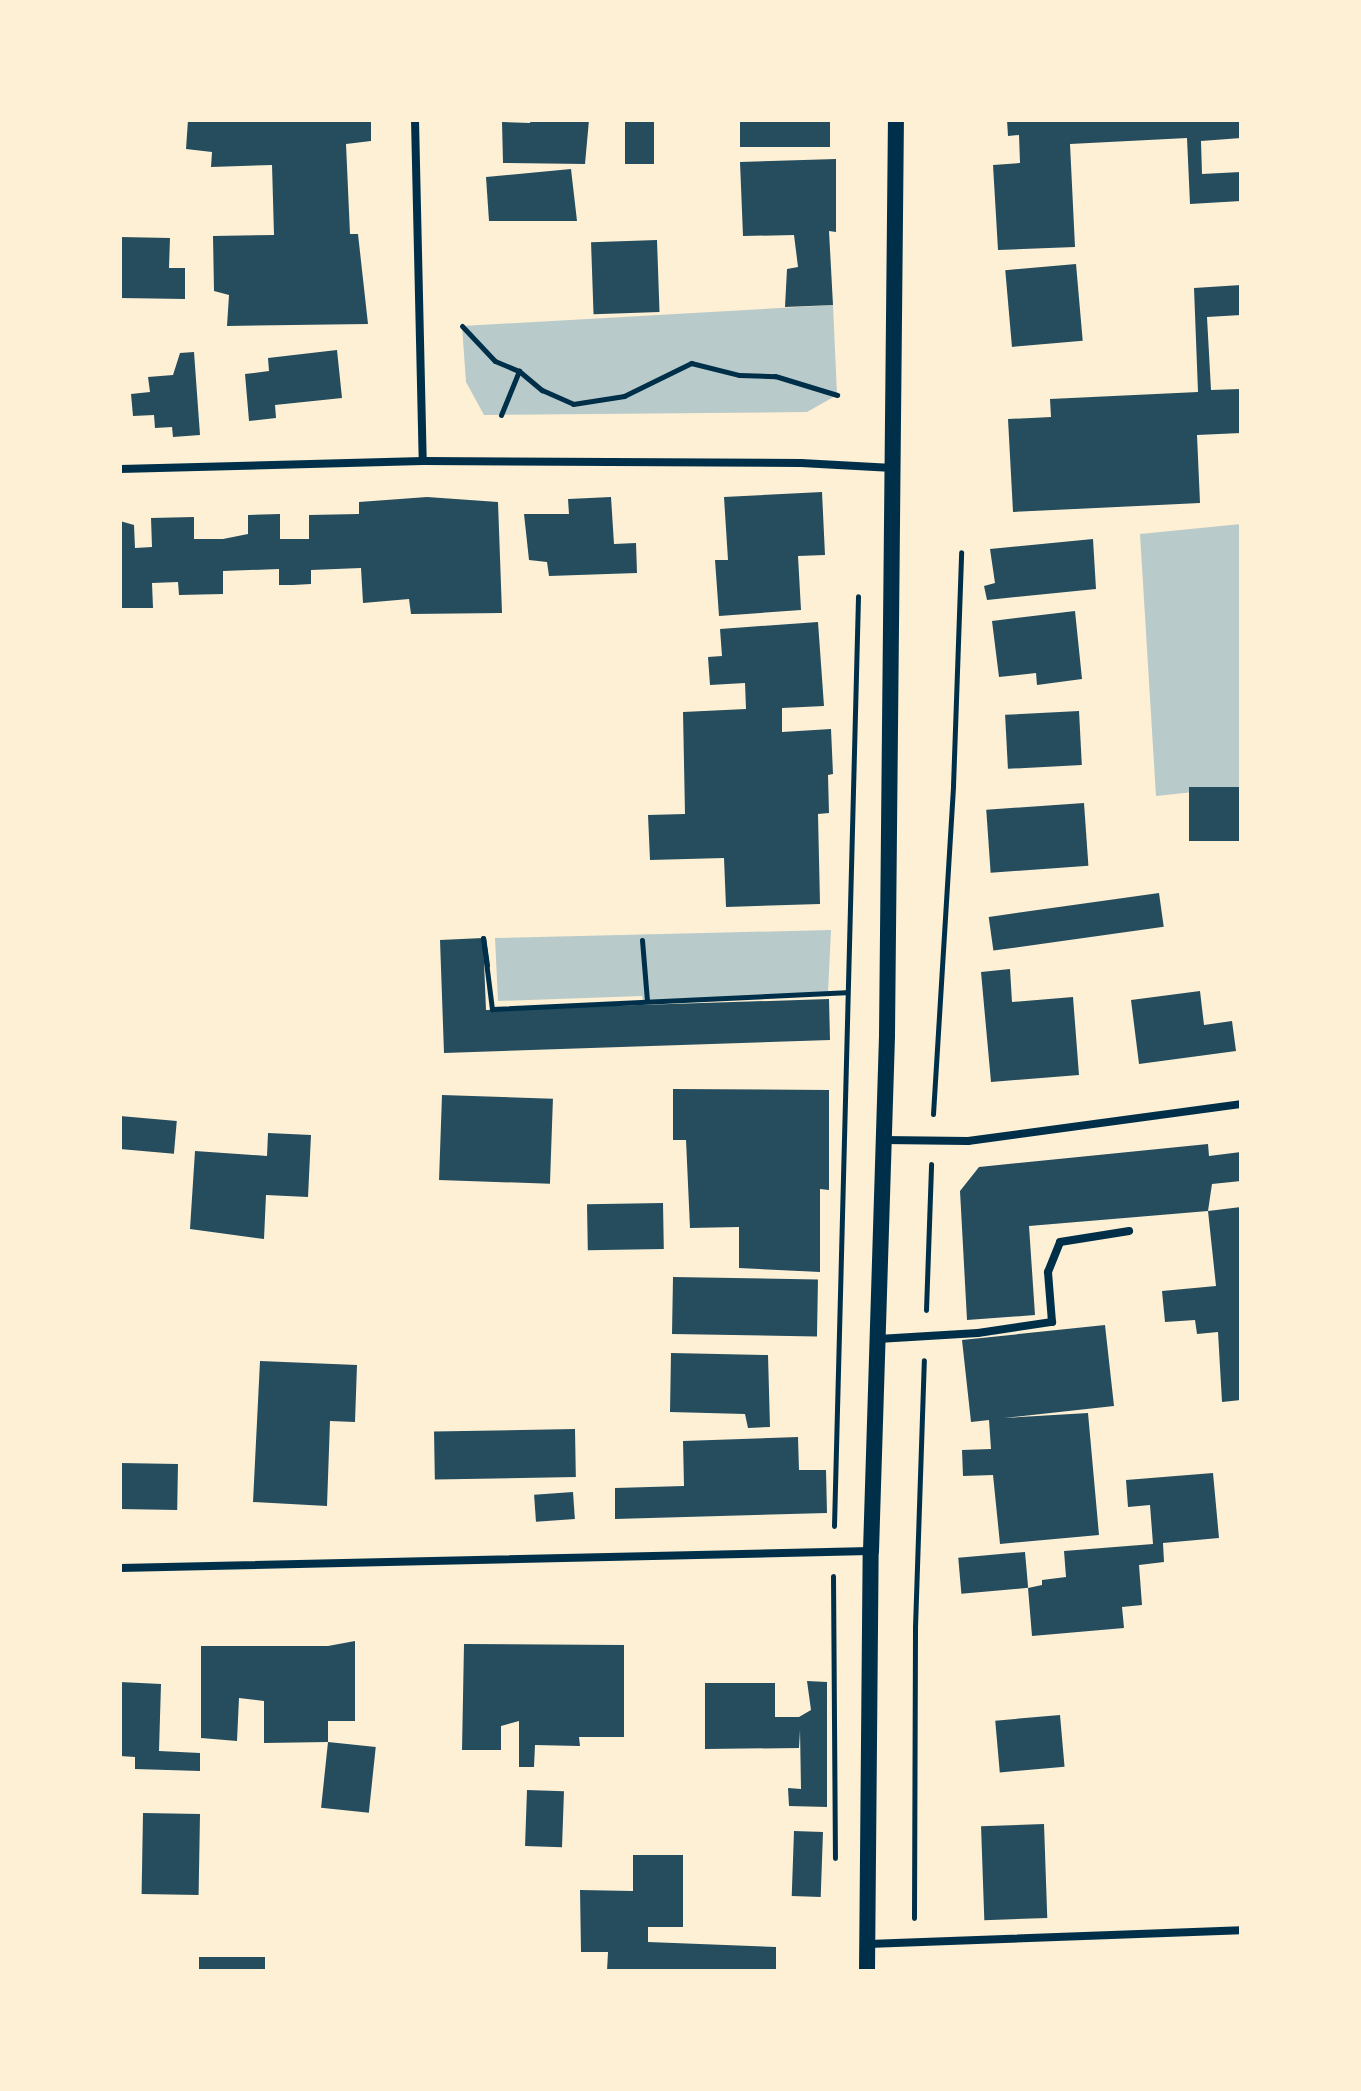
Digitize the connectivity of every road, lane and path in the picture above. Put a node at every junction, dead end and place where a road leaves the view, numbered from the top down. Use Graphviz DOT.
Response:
graph roads {
  1 [pos="415,120"];
  2 [pos="896,120"];
  3 [pos="462,326"];
  4 [pos="519,371"];
  5 [pos="837,395"];
  6 [pos="501,415"];
  7 [pos="423,461"];
  8 [pos="893,468"];
  9 [pos="120,469"];
  10 [pos="961,552"];
  11 [pos="858,591"];
  12 [pos="642,940"];
  13 [pos="487,965"];
  14 [pos="846,992"];
  15 [pos="647,1001"];
  16 [pos="1241,1104"];
  17 [pos="884,1140"];
  18 [pos="932,1141"];
  19 [pos="1129,1231"];
  20 [pos="925,1336"];
  21 [pos="877,1339"];
  22 [pos="833,1550"];
  23 [pos="871,1551"];
  24 [pos="120,1568"];
  25 [pos="835,1862"];
  26 [pos="1241,1930"];
  27 [pos="914,1942"];
  28 [pos="867,1944"];
  29 [pos="867,1971"];
  1 -- 7 [label="street"];
  2 -- 8 [label="main road"];
  3 -- 4 [label="path"];
  4 -- 5 [label="path"];
  4 -- 6 [label="path"];
  7 -- 8 [label="street"];
  7 -- 9 [label="street"];
  8 -- 17 [label="main road"];
  10 -- 18 [label="path"];
  11 -- 14 [label="path"];
  12 -- 15 [label="path"];
  13 -- 15 [label="path"];
  14 -- 15 [label="path"];
  14 -- 22 [label="path"];
  16 -- 18 [label="street"];
  17 -- 18 [label="street"];
  17 -- 21 [label="main road"];
  18 -- 20 [label="path"];
  19 -- 20 [label="street"];
  20 -- 21 [label="street"];
  20 -- 27 [label="path"];
  21 -- 23 [label="main road"];
  22 -- 23 [label="street"];
  22 -- 24 [label="street"];
  22 -- 25 [label="path"];
  23 -- 28 [label="main road"];
  26 -- 27 [label="street"];
  27 -- 28 [label="street"];
  28 -- 29 [label="main road"];
}
